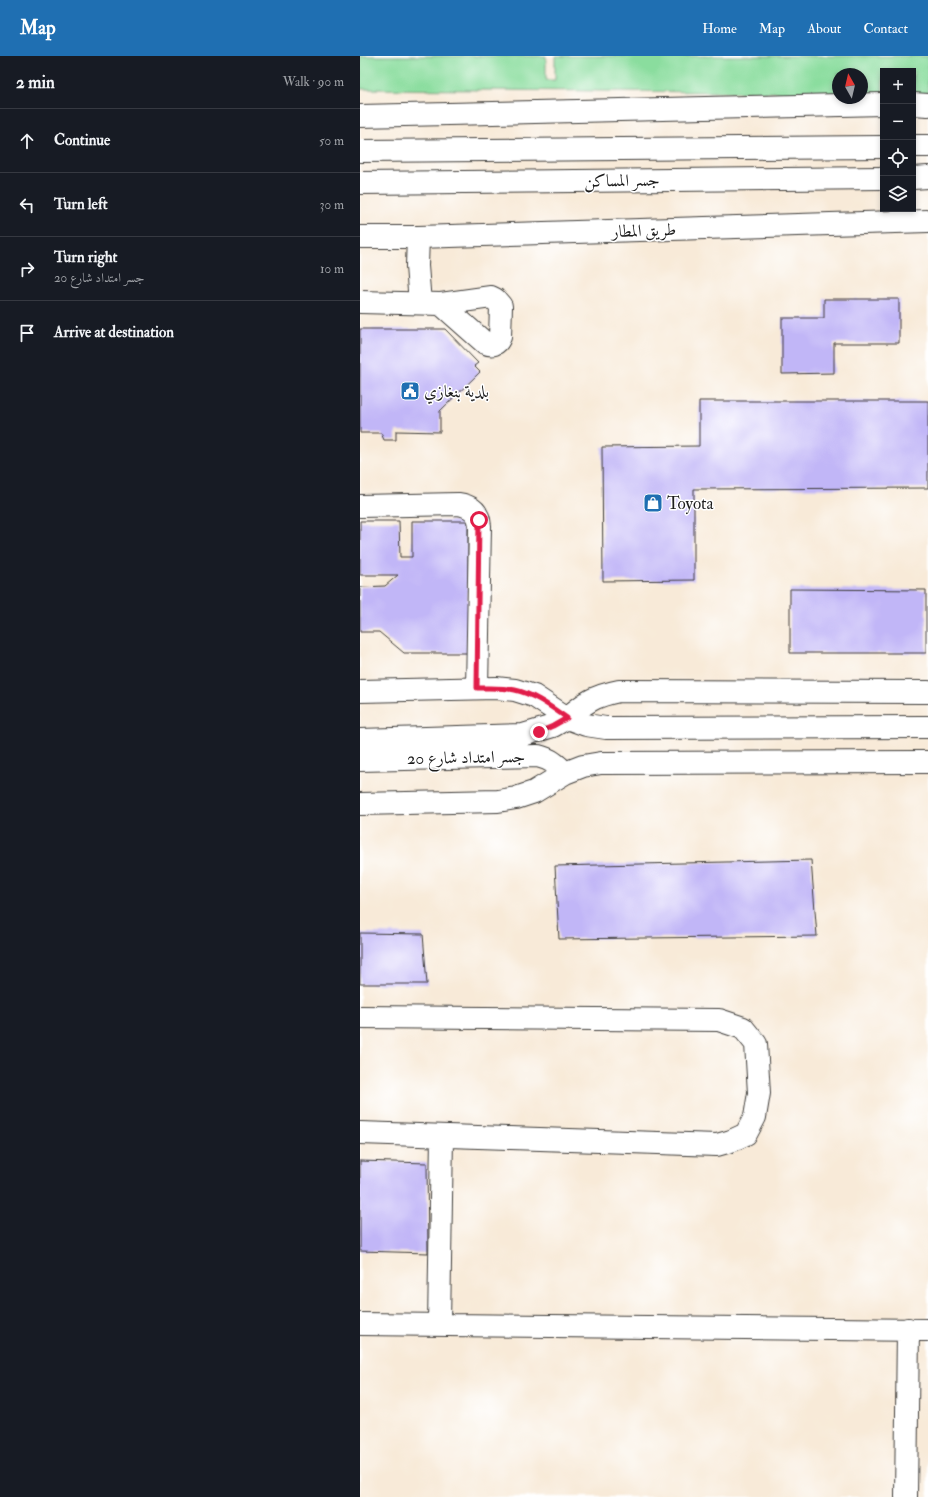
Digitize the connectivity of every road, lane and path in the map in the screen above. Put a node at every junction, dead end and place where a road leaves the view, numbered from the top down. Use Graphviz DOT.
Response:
graph roads {
  1 [pos="880,104"];
  2 [pos="916,104"];
  3 [pos="928,105"];
  4 [pos="360,116"];
  5 [pos="880,146"];
  6 [pos="916,146"];
  7 [pos="928,146"];
  8 [pos="360,151"];
  9 [pos="880,178"];
  10 [pos="916,178"];
  11 [pos="928,178"];
  12 [pos="360,183"];
  13 [pos="928,221"];
  14 [pos="360,237"];
  15 [pos="418,237"];
  16 [pos="360,302"];
  17 [pos="360,506"];
  18 [pos="477,688"];
  19 [pos="360,692"];
  20 [pos="928,692"];
  21 [pos="567,718"];
  22 [pos="928,727"];
  23 [pos="360,740"];
  24 [pos="360,760"];
  25 [pos="928,762"];
  26 [pos="565,773"];
  27 [pos="360,804"];
  28 [pos="360,1017"];
  29 [pos="360,1133"];
  30 [pos="442,1136"];
  31 [pos="360,1324"];
  32 [pos="439,1325"];
  33 [pos="918,1329"];
  34 [pos="906,1497"];
  1 -- 4 [label="main road"];
  2 -- 3 [label="main road"];
  5 -- 8 [label="main road, جسر المساكن"];
  6 -- 7 [label="main road"];
  9 -- 12 [label="main road, جسر المساكن"];
  10 -- 11 [label="main road"];
  13 -- 15 [label="main road, طريق المطار"];
  14 -- 15 [label="main road, طريق المطار"];
  15 -- 16 [label="main road"];
  17 -- 18 [label="main road"];
  18 -- 19 [label="main road"];
  18 -- 21 [label="main road"];
  20 -- 21 [label="main road, جسر امتداد شارع 20"];
  21 -- 22 [label="main road"];
  21 -- 23 [label="main road, جسر امتداد شارع 20"];
  24 -- 26 [label="main road, جسر امتداد شارع 20"];
  25 -- 26 [label="main road"];
  26 -- 27 [label="main road"];
  28 -- 30 [label="main road"];
  29 -- 30 [label="main road"];
  30 -- 32 [label="main road"];
  31 -- 32 [label="main road"];
  32 -- 33 [label="main road"];
  33 -- 34 [label="main road"];
}
